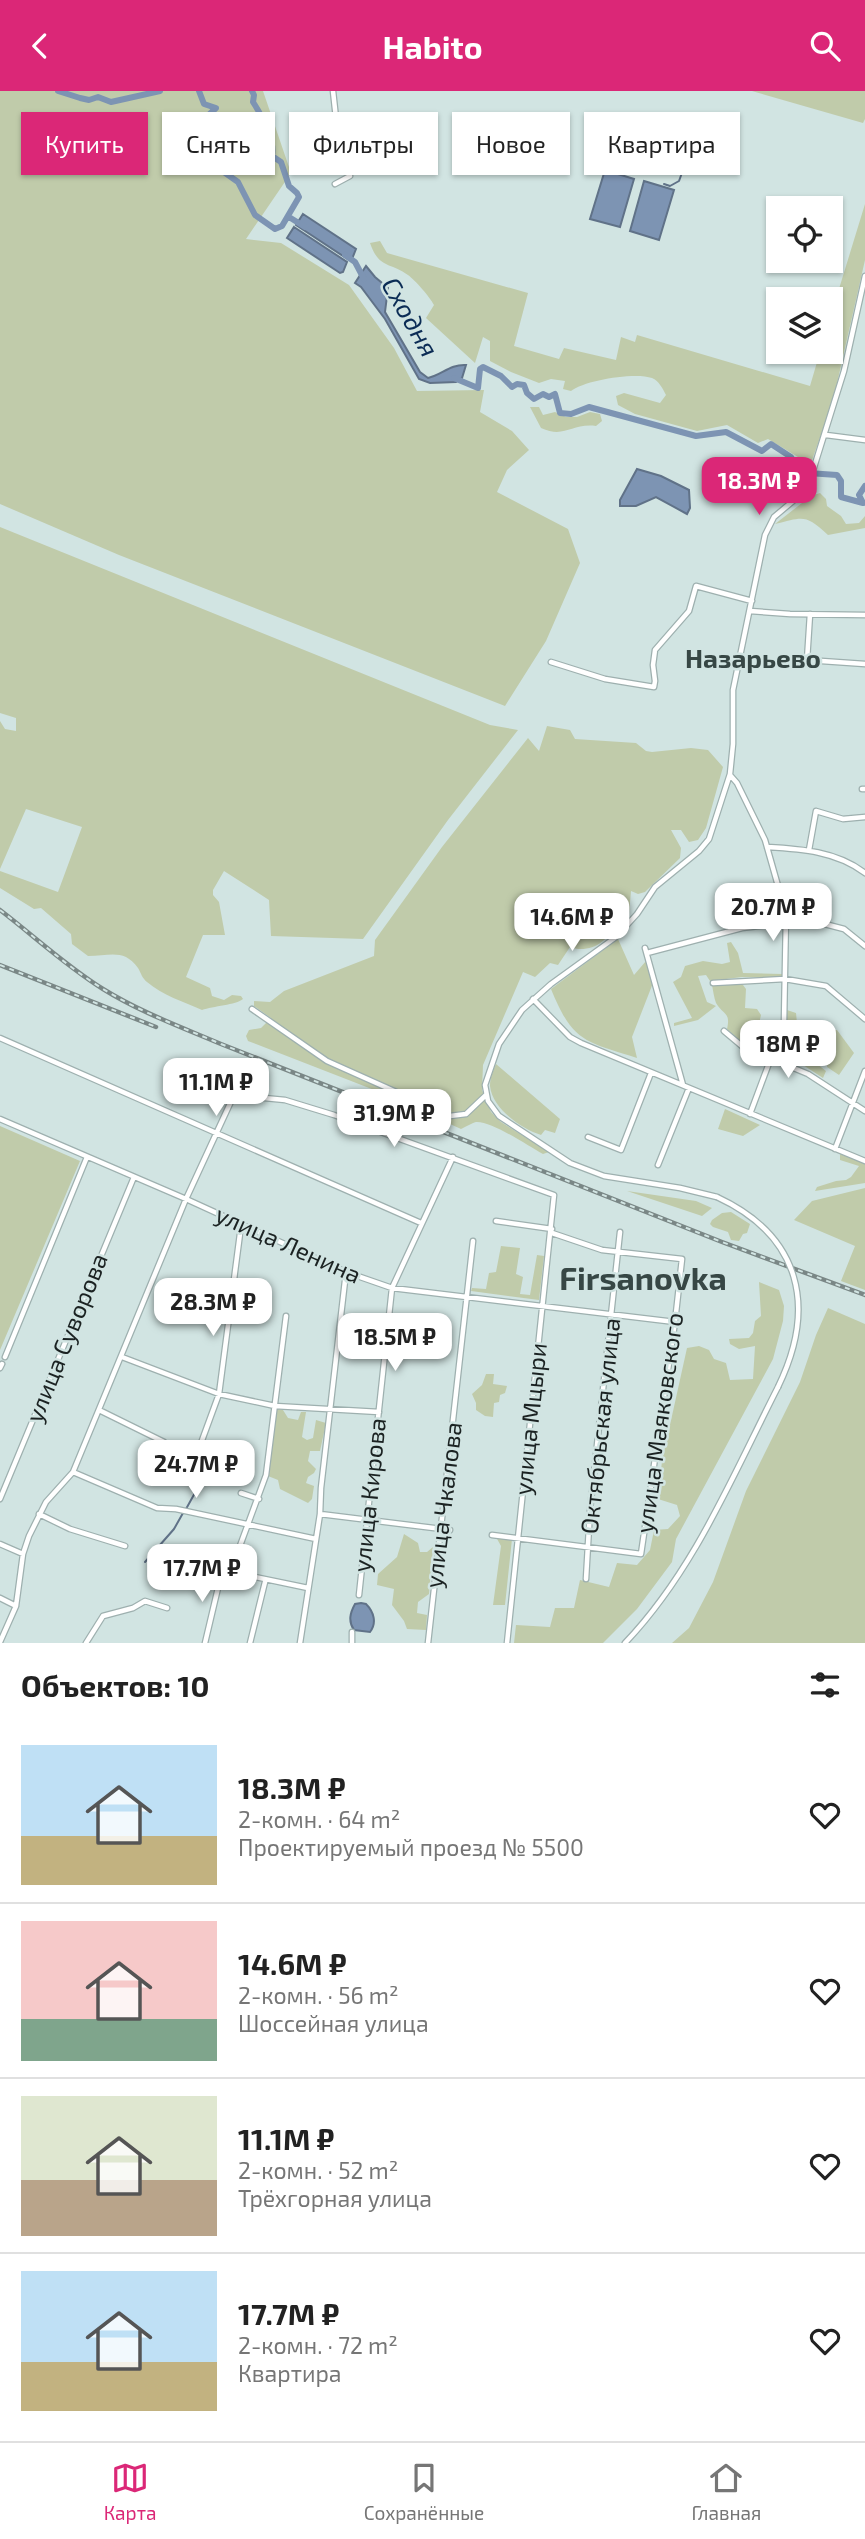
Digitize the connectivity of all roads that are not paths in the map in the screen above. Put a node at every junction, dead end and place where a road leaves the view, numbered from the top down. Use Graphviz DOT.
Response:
graph roads {
  1 [pos="333,91"];
  2 [pos="335,184"];
  3 [pos="865,276"];
  4 [pos="826,435"];
  5 [pos="865,440"];
  6 [pos="752,601"];
  7 [pos="750,611"];
  8 [pos="810,614"];
  9 [pos="865,615"];
  10 [pos="551,661"];
  11 [pos="865,664"];
  12 [pos="730,774"];
  13 [pos="865,817"];
  14 [pos="767,847"];
  15 [pos="809,850"];
  16 [pos="865,873"];
  17 [pos="786,914"];
  18 [pos="786,923"];
  19 [pos="865,946"];
  20 [pos="785,979"];
  21 [pos="713,983"];
  22 [pos="533,999"];
  23 [pos="251,1009"];
  24 [pos="865,1019"];
  25 [pos="724,1031"];
  26 [pos="0,1038"];
  27 [pos="771,1059"];
  28 [pos="865,1071"];
  29 [pos="651,1073"];
  30 [pos="683,1086"];
  31 [pos="689,1088"];
  32 [pos="486,1094"];
  33 [pos="852,1104"];
  34 [pos="865,1111"];
  35 [pos="750,1114"];
  36 [pos="0,1119"];
  37 [pos="215,1132"];
  38 [pos="588,1137"];
  39 [pos="835,1149"];
  40 [pos="87,1157"];
  41 [pos="453,1157"];
  42 [pos="865,1161"];
  43 [pos="658,1165"];
  44 [pos="135,1177"];
  45 [pos="186,1199"];
  46 [pos="496,1221"];
  47 [pos="421,1223"];
  48 [pos="241,1226"];
  49 [pos="552,1231"];
  50 [pos="620,1232"];
  51 [pos="473,1241"];
  52 [pos="618,1252"];
  53 [pos="346,1272"];
  54 [pos="392,1289"];
  55 [pos="467,1297"];
  56 [pos="543,1306"];
  57 [pos="612,1314"];
  58 [pos="286,1316"];
  59 [pos="676,1322"];
  60 [pos="373,1328"];
  61 [pos="386,1330"];
  62 [pos="5,1357"];
  63 [pos="122,1357"];
  64 [pos="219,1394"];
  65 [pos="275,1406"];
  66 [pos="332,1408"];
  67 [pos="99,1410"];
  68 [pos="379,1412"];
  69 [pos="73,1472"];
  70 [pos="241,1493"];
  71 [pos="0,1499"];
  72 [pos="259,1499"];
  73 [pos="39,1514"];
  74 [pos="320,1514"];
  75 [pos="367,1520"];
  76 [pos="247,1523"];
  77 [pos="441,1528"];
  78 [pos="450,1530"];
  79 [pos="492,1535"];
  80 [pos="519,1537"];
  81 [pos="316,1539"];
  82 [pos="0,1544"];
  83 [pos="125,1546"];
  84 [pos="588,1546"];
  85 [pos="23,1554"];
  86 [pos="174,1560"];
  87 [pos="222,1571"];
  88 [pos="230,1573"];
  89 [pos="586,1579"];
  90 [pos="265,1582"];
  91 [pos="308,1588"];
  92 [pos="359,1595"];
  93 [pos="0,1598"];
  94 [pos="16,1606"];
  95 [pos="167,1608"];
  96 [pos="352,1632"];
  97 [pos="0,1642"];
  98 [pos="86,1643"];
  99 [pos="205,1643"];
  100 [pos="250,1643"];
  101 [pos="300,1643"];
  102 [pos="352,1643"];
  103 [pos="428,1643"];
  104 [pos="507,1643"];
  105 [pos="625,1643"];
  1 -- 2 [label="street"];
  3 -- 4 [label="street"];
  4 -- 5 [label="street"];
  4 -- 6 [label="street"];
  6 -- 7 [label="street"];
  6 -- 10 [label="street"];
  7 -- 8 [label="street"];
  7 -- 12 [label="street"];
  8 -- 9 [label="street"];
  8 -- 11 [label="street"];
  12 -- 14 [label="street"];
  12 -- 22 [label="street"];
  13 -- 15 [label="street"];
  14 -- 15 [label="street"];
  14 -- 17 [label="street"];
  15 -- 16 [label="street"];
  17 -- 18 [label="street"];
  17 -- 19 [label="street"];
  18 -- 20 [label="street"];
  18 -- 30 [label="street"];
  20 -- 21 [label="street"];
  20 -- 24 [label="street"];
  20 -- 27 [label="street"];
  22 -- 29 [label="street"];
  22 -- 32 [label="street"];
  23 -- 32 [label="street"];
  25 -- 27 [label="street"];
  26 -- 37 [label="street"];
  27 -- 33 [label="street"];
  27 -- 35 [label="street"];
  28 -- 33 [label="street"];
  29 -- 30 [label="street"];
  29 -- 38 [label="street"];
  30 -- 31 [label="street"];
  31 -- 35 [label="street"];
  31 -- 43 [label="street"];
  32 -- 105 [label="street, bridge"];
  33 -- 34 [label="street"];
  33 -- 39 [label="street"];
  35 -- 39 [label="street"];
  36 -- 40 [label="street, улица Ленина"];
  37 -- 41 [label="street"];
  37 -- 45 [label="street"];
  37 -- 47 [label="street"];
  39 -- 42 [label="street"];
  40 -- 44 [label="street, улица Ленина"];
  40 -- 62 [label="street"];
  41 -- 47 [label="street, улица Кирова"];
  41 -- 49 [label="street, улица Мцыри"];
  44 -- 45 [label="street, улица Ленина"];
  44 -- 71 [label="street, улица Суворова"];
  45 -- 48 [label="street, улица Ленина"];
  45 -- 63 [label="street"];
  46 -- 49 [label="street, улица Маяковского"];
  47 -- 54 [label="street, улица Кирова"];
  48 -- 53 [label="street, улица Ленина"];
  48 -- 64 [label="street"];
  49 -- 52 [label="street, улица Маяковского"];
  49 -- 56 [label="street, улица Мцыри"];
  50 -- 52 [label="street, Октябрьская улица"];
  51 -- 55 [label="street, улица Чкалова"];
  52 -- 57 [label="street, Октябрьская улица"];
  52 -- 59 [label="street, улица Маяковского"];
  53 -- 54 [label="street, улица Ленина"];
  53 -- 66 [label="street"];
  54 -- 55 [label="street, улица Ленина"];
  54 -- 61 [label="street, улица Кирова"];
  55 -- 56 [label="street, улица Ленина"];
  55 -- 77 [label="street, улица Чкалова"];
  56 -- 57 [label="street, улица Ленина"];
  56 -- 80 [label="street, улица Мцыри"];
  57 -- 59 [label="street, улица Ленина"];
  57 -- 84 [label="street, Октябрьская улица"];
  58 -- 65 [label="street"];
  59 -- 84 [label="street, улица Маяковского"];
  60 -- 61 [label="street"];
  61 -- 68 [label="street, улица Кирова"];
  63 -- 64 [label="street"];
  63 -- 67 [label="street"];
  64 -- 65 [label="street"];
  64 -- 67 [label="street"];
  65 -- 66 [label="street"];
  65 -- 72 [label="street"];
  66 -- 68 [label="street"];
  66 -- 74 [label="street"];
  67 -- 69 [label="street"];
  68 -- 75 [label="street, улица Кирова"];
  69 -- 73 [label="street"];
  69 -- 76 [label="street"];
  70 -- 72 [label="street"];
  72 -- 76 [label="street"];
  73 -- 83 [label="street"];
  73 -- 85 [label="street"];
  74 -- 75 [label="street"];
  74 -- 81 [label="street"];
  75 -- 77 [label="street"];
  75 -- 92 [label="street, улица Кирова"];
  76 -- 81 [label="street"];
  76 -- 88 [label="street"];
  77 -- 78 [label="street"];
  77 -- 103 [label="street, улица Чкалова"];
  79 -- 80 [label="street"];
  80 -- 84 [label="street"];
  80 -- 104 [label="street, улица Мцыри"];
  81 -- 91 [label="street"];
  82 -- 85 [label="street"];
  84 -- 89 [label="street, Октябрьская улица"];
  85 -- 94 [label="street"];
  86 -- 87 [label="street"];
  87 -- 88 [label="street"];
  87 -- 99 [label="street"];
  88 -- 91 [label="street"];
  90 -- 100 [label="street"];
  91 -- 101 [label="street"];
  93 -- 94 [label="street"];
  94 -- 97 [label="street"];
  95 -- 98 [label="street"];
  96 -- 102 [label="street"];
}
